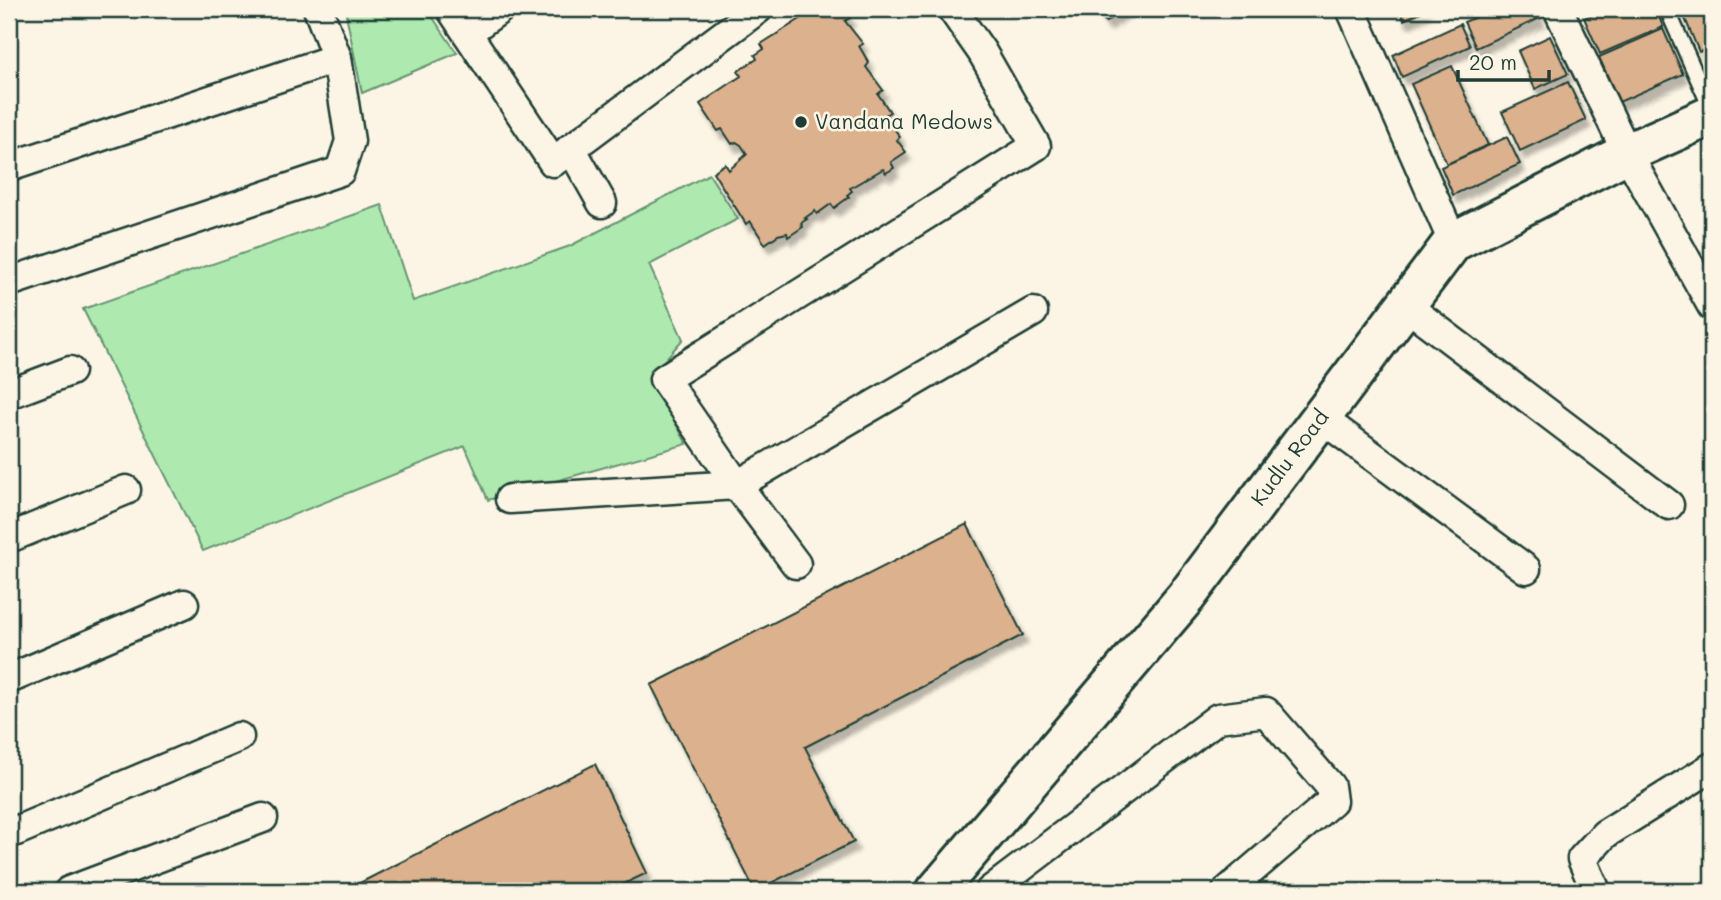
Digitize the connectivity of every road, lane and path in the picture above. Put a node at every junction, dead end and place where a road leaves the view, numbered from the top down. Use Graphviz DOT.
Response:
graph roads {
  1 [pos="318,9"];
  2 [pos="452,9"];
  3 [pos="500,9"];
  4 [pos="758,9"];
  5 [pos="952,9"];
  6 [pos="1351,9"];
  7 [pos="1558,9"];
  8 [pos="1667,9"];
  9 [pos="467,33"];
  10 [pos="337,58"];
  11 [pos="1712,113"];
  12 [pos="570,148"];
  13 [pos="1627,153"];
  14 [pos="9,167"];
  15 [pos="602,203"];
  16 [pos="1453,242"];
  17 [pos="9,282"];
  18 [pos="1405,305"];
  19 [pos="1712,306"];
  20 [pos="1033,312"];
  21 [pos="70,371"];
  22 [pos="9,394"];
  23 [pos="1321,418"];
  24 [pos="737,485"];
  25 [pos="126,490"];
  26 [pos="510,499"];
  27 [pos="1669,505"];
  28 [pos="9,538"];
  29 [pos="796,564"];
  30 [pos="1526,569"];
  31 [pos="184,604"];
  32 [pos="9,680"];
  33 [pos="239,737"];
  34 [pos="1712,767"];
  35 [pos="263,818"];
  36 [pos="9,834"];
  37 [pos="69,891"];
  38 [pos="936,891"];
  39 [pos="990,891"];
  40 [pos="1227,891"];
  41 [pos="1596,891"];
  1 -- 10 [label="street"];
  2 -- 9 [label="street"];
  3 -- 9 [label="street"];
  4 -- 12 [label="street"];
  5 -- 24 [label="street"];
  6 -- 16 [label="street"];
  7 -- 13 [label="street"];
  8 -- 11 [label="lane"];
  9 -- 12 [label="street"];
  10 -- 14 [label="street"];
  10 -- 17 [label="street"];
  11 -- 13 [label="street, Kudlu Road"];
  12 -- 15 [label="street"];
  13 -- 16 [label="street, Kudlu Road"];
  13 -- 19 [label="street"];
  16 -- 18 [label="street, Kudlu Road"];
  18 -- 23 [label="street, Kudlu Road"];
  18 -- 27 [label="street"];
  20 -- 24 [label="street"];
  21 -- 22 [label="street"];
  23 -- 30 [label="street"];
  23 -- 38 [label="street, Kudlu Road"];
  24 -- 26 [label="street"];
  24 -- 29 [label="street"];
  25 -- 28 [label="street"];
  31 -- 32 [label="street"];
  33 -- 36 [label="street"];
  34 -- 41 [label="street"];
  35 -- 37 [label="street"];
  39 -- 40 [label="street"];
}
